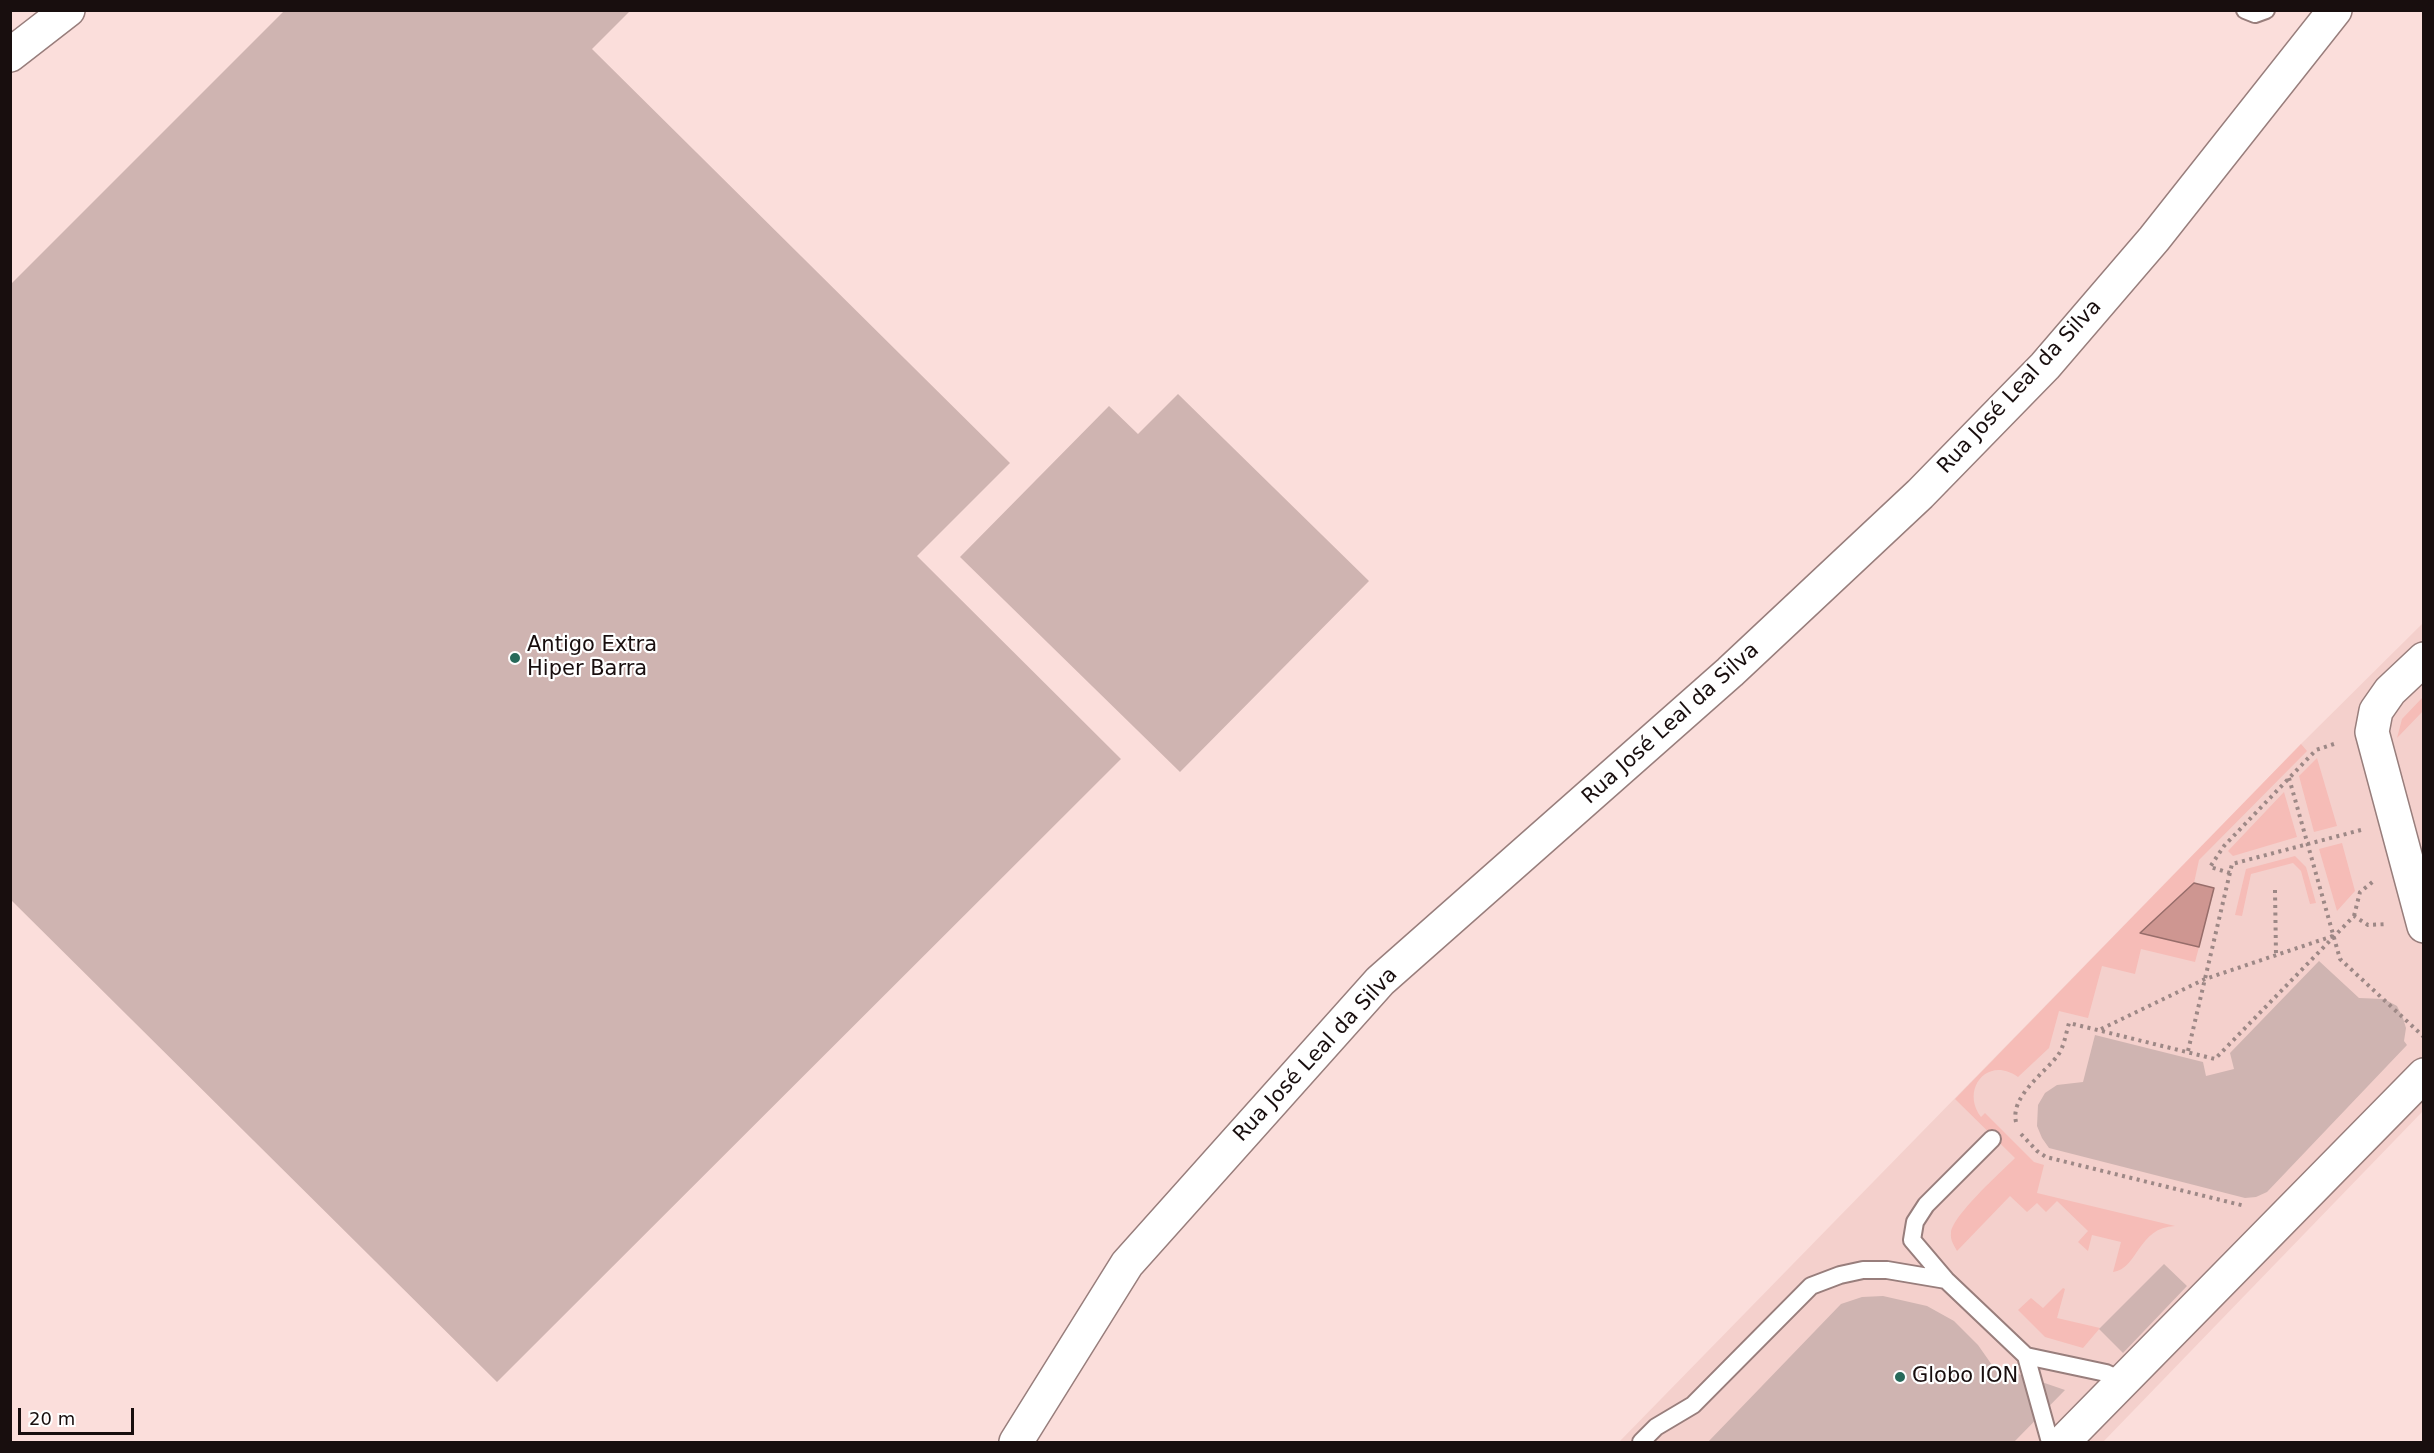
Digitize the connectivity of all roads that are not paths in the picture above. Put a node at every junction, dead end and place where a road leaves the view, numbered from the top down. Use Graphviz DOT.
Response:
graph roads {
  1 [pos="68,10"];
  2 [pos="2245,10"];
  3 [pos="2266,10"];
  4 [pos="2335,10"];
  5 [pos="10,56"];
  6 [pos="2424,659"];
  7 [pos="2423,924"];
  8 [pos="2424,1076"];
  9 [pos="1992,1139"];
  10 [pos="1946,1280"];
  11 [pos="2026,1356"];
  12 [pos="2123,1381"];
  13 [pos="1016,1443"];
  14 [pos="1641,1443"];
  15 [pos="2050,1443"];
  16 [pos="2063,1443"];
  1 -- 5 [label="street"];
  2 -- 3 [label="lane"];
  4 -- 13 [label="street, Rua José Leal da Silva"];
  6 -- 7 [label="street"];
  8 -- 12 [label="street"];
  9 -- 10 [label="lane"];
  10 -- 11 [label="lane"];
  10 -- 14 [label="lane"];
  11 -- 12 [label="lane"];
  11 -- 15 [label="lane"];
  12 -- 16 [label="street"];
}
